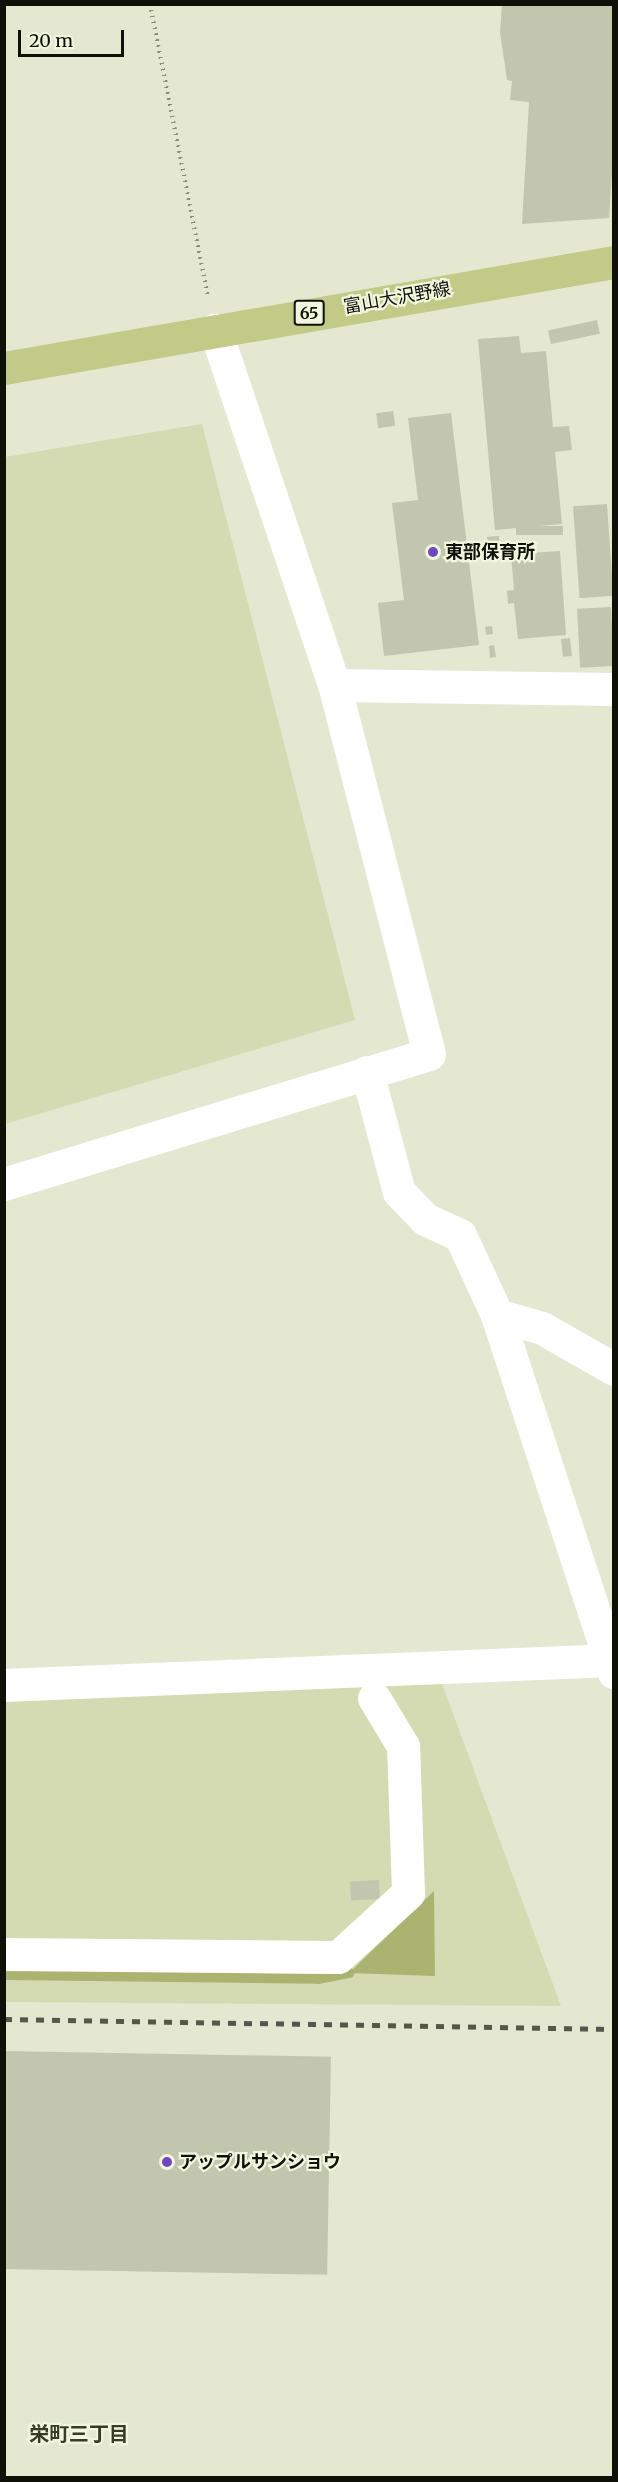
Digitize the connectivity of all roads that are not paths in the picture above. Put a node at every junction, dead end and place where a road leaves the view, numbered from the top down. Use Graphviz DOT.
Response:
graph roads {
  1 [pos="614,262"];
  2 [pos="215,329"];
  3 [pos="4,368"];
  4 [pos="334,685"];
  5 [pos="614,689"];
  6 [pos="367,1072"];
  7 [pos="4,1184"];
  8 [pos="497,1315"];
  9 [pos="614,1369"];
  10 [pos="612,1664"];
  11 [pos="4,1684"];
  12 [pos="374,1698"];
  13 [pos="4,1954"];
  1 -- 2 [label="main road, 富山大沢野線 / 65"];
  2 -- 3 [label="main road, 富山大沢野線 / 65"];
  2 -- 4 [label="street"];
  4 -- 5 [label="street"];
  4 -- 6 [label="street"];
  6 -- 7 [label="street"];
  6 -- 8 [label="street"];
  8 -- 9 [label="street"];
  8 -- 10 [label="street"];
  10 -- 11 [label="street"];
  12 -- 13 [label="street"];
}
